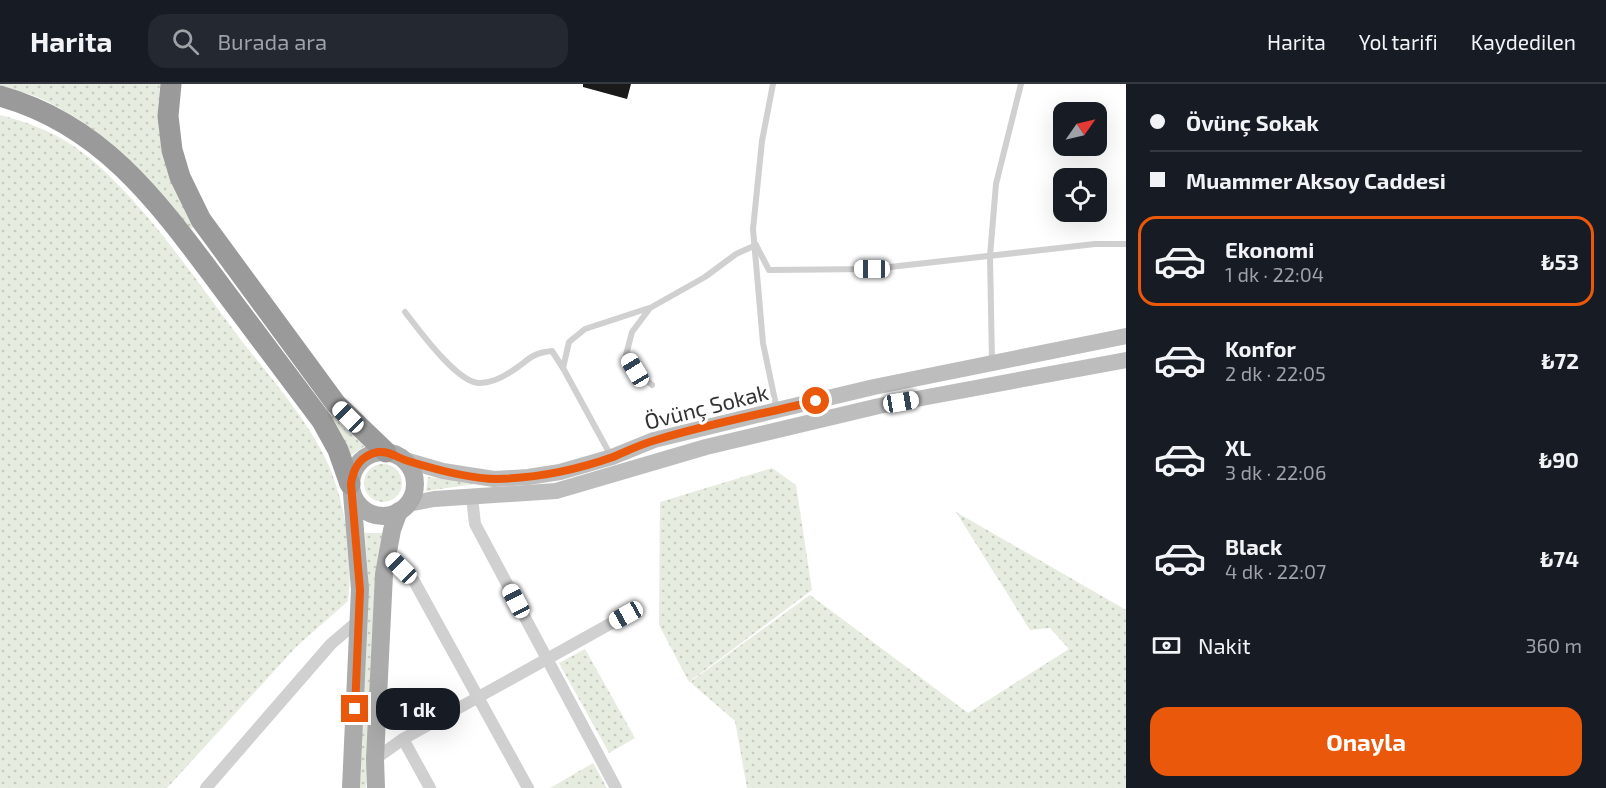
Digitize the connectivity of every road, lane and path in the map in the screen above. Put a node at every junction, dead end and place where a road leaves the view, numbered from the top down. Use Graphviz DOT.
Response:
graph roads {
  1 [pos="171,84"];
  2 [pos="773,84"];
  3 [pos="1021,84"];
  4 [pos="0,96"];
  5 [pos="1126,244"];
  6 [pos="756,245"];
  7 [pos="990,256"];
  8 [pos="650,308"];
  9 [pos="405,312"];
  10 [pos="1126,336"];
  11 [pos="1126,360"];
  12 [pos="992,363"];
  13 [pos="563,368"];
  14 [pos="652,385"];
  15 [pos="777,410"];
  16 [pos="395,456"];
  17 [pos="612,457"];
  18 [pos="351,489"];
  19 [pos="472,497"];
  20 [pos="404,508"];
  21 [pos="387,554"];
  22 [pos="626,615"];
  23 [pos="358,621"];
  24 [pos="547,659"];
  25 [pos="478,697"];
  26 [pos="403,739"];
  27 [pos="375,759"];
  28 [pos="206,788"];
  29 [pos="351,788"];
  30 [pos="376,788"];
  31 [pos="430,788"];
  32 [pos="528,788"];
  33 [pos="616,788"];
  1 -- 16 [label="highway"];
  2 -- 6 [label="lane"];
  3 -- 7 [label="lane"];
  4 -- 18 [label="highway"];
  5 -- 7 [label="lane"];
  6 -- 7 [label="lane"];
  6 -- 8 [label="lane"];
  6 -- 15 [label="lane"];
  7 -- 12 [label="lane"];
  8 -- 13 [label="lane"];
  8 -- 14 [label="lane"];
  9 -- 13 [label="lane"];
  10 -- 12 [label="street, Övünç Sokak"];
  11 -- 19 [label="street, Övünç Sokak"];
  12 -- 15 [label="street, Övünç Sokak"];
  13 -- 17 [label="lane"];
  15 -- 17 [label="street, Övünç Sokak"];
  16 -- 17 [label="street, Övünç Sokak"];
  16 -- 18 [label="main road"];
  16 -- 20 [label="main road"];
  18 -- 20 [label="main road"];
  18 -- 23 [label="main road"];
  19 -- 20 [label="street, Övünç Sokak"];
  19 -- 24 [label="street"];
  20 -- 21 [label="main road"];
  21 -- 25 [label="street"];
  21 -- 27 [label="main road"];
  22 -- 24 [label="street"];
  23 -- 28 [label="street"];
  23 -- 29 [label="main road"];
  24 -- 25 [label="street"];
  24 -- 33 [label="street"];
  25 -- 26 [label="street"];
  25 -- 32 [label="street"];
  26 -- 27 [label="street"];
  26 -- 31 [label="street"];
  27 -- 30 [label="main road"];
}
